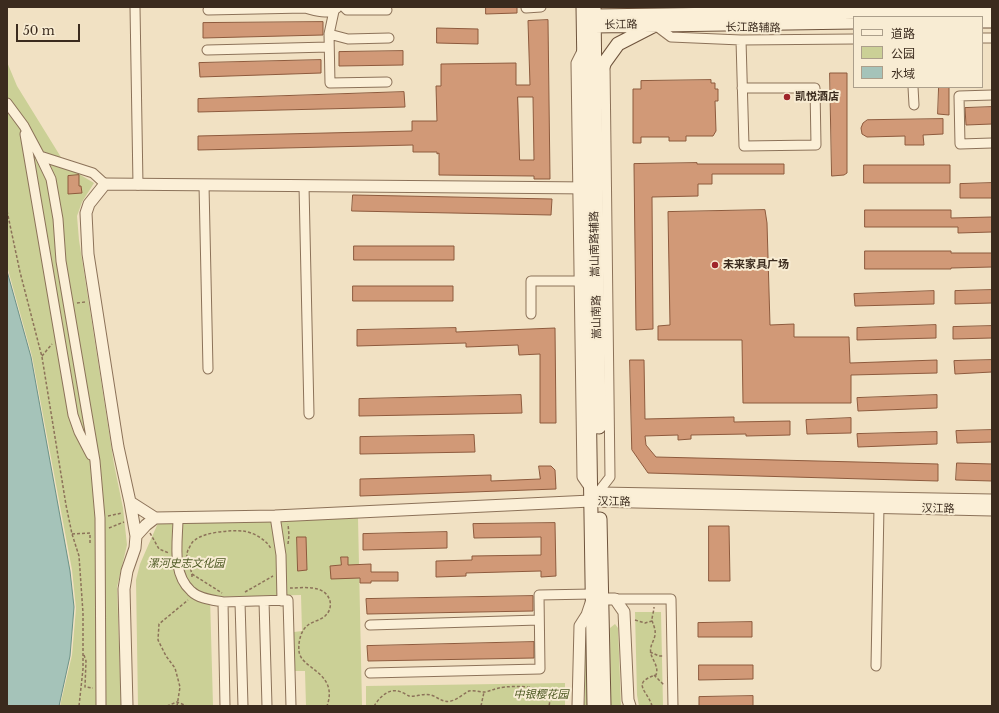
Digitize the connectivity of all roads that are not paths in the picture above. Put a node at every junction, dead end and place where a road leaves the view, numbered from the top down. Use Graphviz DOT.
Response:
graph roads {
  1 [pos="135,7"];
  2 [pos="344,7"];
  3 [pos="526,7"];
  4 [pos="541,7"];
  5 [pos="583,7"];
  6 [pos="630,7"];
  7 [pos="662,7"];
  8 [pos="305,8"];
  9 [pos="336,9"];
  10 [pos="208,10"];
  11 [pos="387,10"];
  12 [pos="992,10"];
  13 [pos="696,11"];
  14 [pos="754,14"];
  15 [pos="592,17"];
  16 [pos="651,20"];
  17 [pos="853,22"];
  18 [pos="329,34"];
  19 [pos="389,38"];
  20 [pos="853,39"];
  21 [pos="741,40"];
  22 [pos="755,40"];
  23 [pos="590,45"];
  24 [pos="329,47"];
  25 [pos="207,50"];
  26 [pos="605,62"];
  27 [pos="387,82"];
  28 [pos="595,84"];
  29 [pos="742,88"];
  30 [pos="913,88"];
  31 [pos="992,95"];
  32 [pos="7,103"];
  33 [pos="914,105"];
  34 [pos="24,126"];
  35 [pos="992,143"];
  36 [pos="606,150"];
  37 [pos="40,156"];
  38 [pos="595,161"];
  39 [pos="105,184"];
  40 [pos="138,185"];
  41 [pos="204,185"];
  42 [pos="304,186"];
  43 [pos="586,188"];
  44 [pos="588,281"];
  45 [pos="531,314"];
  46 [pos="208,369"];
  47 [pos="309,414"];
  48 [pos="95,461"];
  49 [pos="596,495"];
  50 [pos="992,500"];
  51 [pos="879,507"];
  52 [pos="992,510"];
  53 [pos="131,511"];
  54 [pos="274,516"];
  55 [pos="155,518"];
  56 [pos="178,518"];
  57 [pos="136,536"];
  58 [pos="224,598"];
  59 [pos="241,598"];
  60 [pos="600,598"];
  61 [pos="282,600"];
  62 [pos="264,601"];
  63 [pos="539,620"];
  64 [pos="370,625"];
  65 [pos="597,626"];
  66 [pos="876,666"];
  67 [pos="370,673"];
  68 [pos="101,706"];
  69 [pos="127,706"];
  70 [pos="225,706"];
  71 [pos="243,706"];
  72 [pos="267,706"];
  73 [pos="290,706"];
  74 [pos="578,706"];
  75 [pos="594,706"];
  76 [pos="604,706"];
  77 [pos="630,706"];
  78 [pos="673,706"];
  1 -- 40 [label="street"];
  2 -- 11 [label="street"];
  3 -- 4 [label="street"];
  5 -- 15 [label="main road, 嵩山南路"];
  6 -- 16 [label="main road"];
  7 -- 16 [label="street"];
  8 -- 9 [label="street"];
  8 -- 10 [label="street"];
  9 -- 18 [label="street"];
  12 -- 14 [label="main road, 长江路"];
  13 -- 14 [label="main road, 长江路"];
  13 -- 16 [label="main road, 长江路"];
  14 -- 16 [label="main road, 长江路"];
  14 -- 17 [label="main road, 长江路"];
  14 -- 22 [label="street"];
  15 -- 16 [label="main road, 长江路"];
  15 -- 23 [label="main road, 嵩山南路"];
  16 -- 21 [label="street, 长江路辅路"];
  16 -- 26 [label="main road"];
  18 -- 19 [label="street"];
  18 -- 24 [label="street"];
  20 -- 22 [label="street, 长江路辅路"];
  21 -- 22 [label="street, 长江路辅路"];
  21 -- 29 [label="street"];
  23 -- 26 [label="street, 嵩山南路辅路"];
  23 -- 28 [label="main road, 嵩山南路"];
  23 -- 43 [label="main road, 嵩山南路"];
  24 -- 25 [label="street"];
  24 -- 27 [label="street"];
  26 -- 28 [label="main road"];
  26 -- 36 [label="street, 嵩山南路辅路"];
  28 -- 38 [label="main road, 嵩山南路"];
  29 -- 29 [label="street"];
  30 -- 33 [label="street"];
  31 -- 35 [label="street"];
  32 -- 34 [label="street"];
  34 -- 37 [label="street"];
  34 -- 48 [label="street"];
  36 -- 38 [label="street"];
  36 -- 49 [label="street, 嵩山南路辅路"];
  37 -- 39 [label="street"];
  37 -- 48 [label="street"];
  38 -- 43 [label="main road, 嵩山南路"];
  39 -- 40 [label="street"];
  39 -- 53 [label="street"];
  40 -- 41 [label="street"];
  41 -- 42 [label="street"];
  41 -- 46 [label="street"];
  42 -- 43 [label="street"];
  42 -- 47 [label="street"];
  43 -- 44 [label="main road, 嵩山南路"];
  43 -- 44 [label="street, 嵩山南路辅路"];
  44 -- 45 [label="street"];
  44 -- 49 [label="main road, 嵩山南路"];
  44 -- 49 [label="street, 嵩山南路辅路"];
  48 -- 68 [label="street"];
  49 -- 50 [label="street, 汉江路"];
  49 -- 51 [label="street, 汉江路"];
  49 -- 54 [label="street"];
  49 -- 60 [label="main road, 嵩山南路"];
  51 -- 52 [label="street, 汉江路"];
  51 -- 66 [label="street"];
  53 -- 55 [label="street"];
  53 -- 57 [label="street"];
  54 -- 56 [label="street"];
  54 -- 61 [label="street"];
  55 -- 56 [label="street"];
  55 -- 57 [label="street"];
  56 -- 58 [label="street"];
  57 -- 69 [label="street"];
  58 -- 59 [label="street"];
  58 -- 70 [label="street"];
  59 -- 62 [label="street"];
  59 -- 71 [label="street"];
  60 -- 63 [label="street"];
  60 -- 65 [label="main road, 嵩山南路"];
  60 -- 74 [label="street"];
  60 -- 77 [label="street"];
  60 -- 78 [label="street"];
  61 -- 62 [label="street"];
  61 -- 73 [label="street"];
  62 -- 72 [label="street"];
  63 -- 64 [label="street"];
  63 -- 67 [label="street"];
  65 -- 75 [label="main road"];
  65 -- 76 [label="main road"];
}
